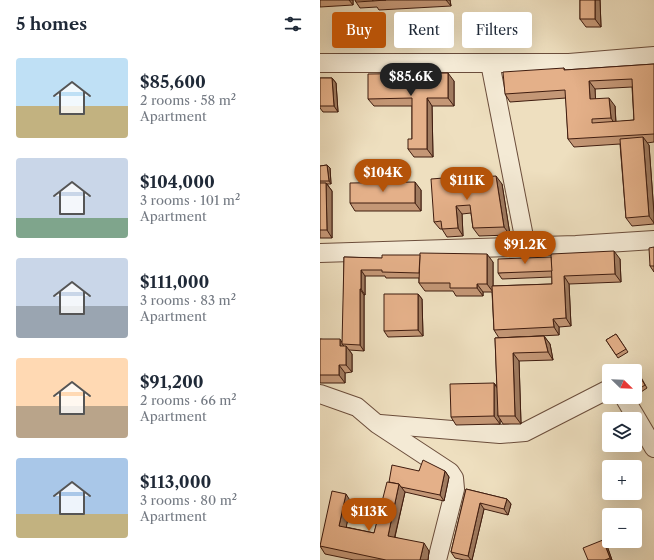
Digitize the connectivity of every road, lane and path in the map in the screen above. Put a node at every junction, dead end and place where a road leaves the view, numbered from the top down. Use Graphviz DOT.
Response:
graph roads {
  1 [pos="654,56"];
  2 [pos="320,63"];
  3 [pos="490,63"];
  4 [pos="654,240"];
  5 [pos="526,247"];
  6 [pos="320,253"];
  7 [pos="602,393"];
  8 [pos="320,394"];
  9 [pos="628,404"];
  10 [pos="377,424"];
  11 [pos="654,448"];
  12 [pos="436,560"];
  1 -- 3 [label="street"];
  2 -- 3 [label="street"];
  3 -- 5 [label="street"];
  4 -- 5 [label="street"];
  5 -- 6 [label="street"];
  7 -- 10 [label="street"];
  8 -- 10 [label="street"];
  9 -- 11 [label="street"];
  10 -- 12 [label="street"];
}
